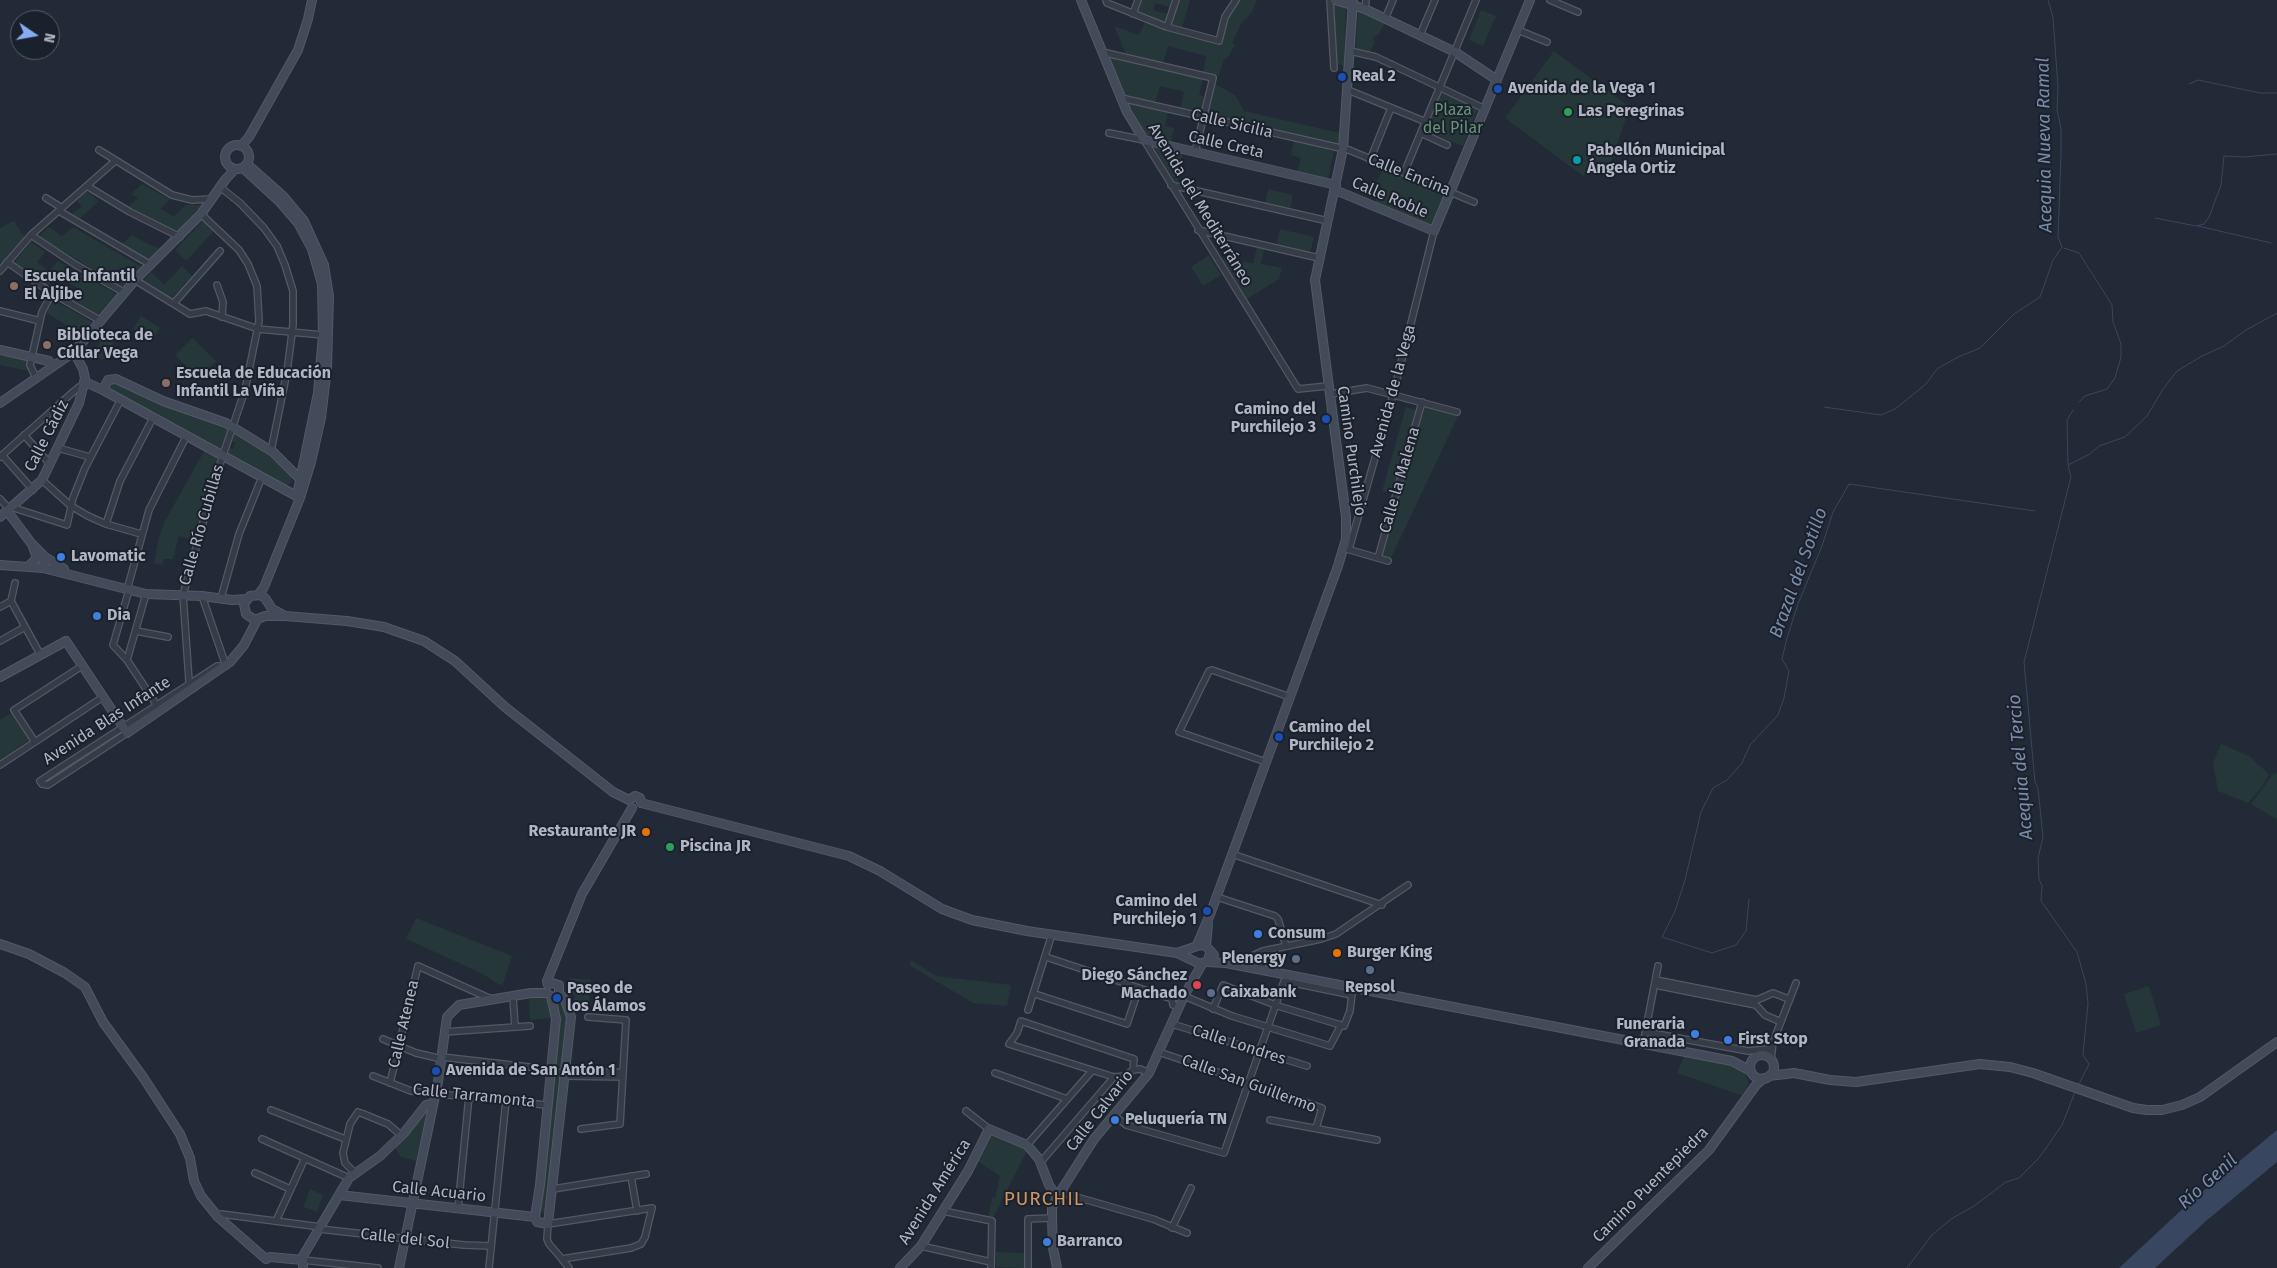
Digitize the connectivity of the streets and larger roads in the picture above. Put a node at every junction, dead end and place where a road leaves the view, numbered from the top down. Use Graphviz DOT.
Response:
graph roads {
  1 [pos="312,0"];
  2 [pos="1081,0"];
  3 [pos="1138,0"];
  4 [pos="1176,0"];
  5 [pos="1236,0"];
  6 [pos="1330,0"];
  7 [pos="1335,0"];
  8 [pos="1366,0"];
  9 [pos="1393,0"];
  10 [pos="1435,0"];
  11 [pos="1476,0"];
  12 [pos="1530,0"];
  13 [pos="1550,0"];
  14 [pos="1351,1"];
  15 [pos="1106,2"];
  16 [pos="1365,9"];
  17 [pos="1578,12"];
  18 [pos="1133,14"];
  19 [pos="1385,19"];
  20 [pos="1167,27"];
  21 [pos="1518,30"];
  22 [pos="1420,35"];
  23 [pos="1547,42"];
  24 [pos="1350,51"];
  25 [pos="1102,52"];
  26 [pos="1455,52"];
  27 [pos="1334,68"];
  28 [pos="1497,80"];
  29 [pos="1440,87"];
  30 [pos="1348,90"];
  31 [pos="1121,98"];
  32 [pos="1391,108"];
  33 [pos="1485,109"];
  34 [pos="1203,117"];
  35 [pos="1426,122"];
  36 [pos="1109,133"];
  37 [pos="1421,133"];
  38 [pos="1144,140"];
  39 [pos="1447,145"];
  40 [pos="244,148"];
  41 [pos="1343,149"];
  42 [pos="99,150"];
  43 [pos="1195,152"];
  44 [pos="1370,160"];
  45 [pos="115,161"];
  46 [pos="227,164"];
  47 [pos="242,167"];
  48 [pos="1404,174"];
  49 [pos="225,180"];
  50 [pos="1171,185"];
  51 [pos="87,186"];
  52 [pos="220,187"];
  53 [pos="1336,188"];
  54 [pos="1450,193"];
  55 [pos="46,198"];
  56 [pos="212,199"];
  57 [pos="1474,202"];
  58 [pos="60,210"];
  59 [pos="201,214"];
  60 [pos="1328,221"];
  61 [pos="1198,230"];
  62 [pos="1434,231"];
  63 [pos="31,235"];
  64 [pos="180,236"];
  65 [pos="220,251"];
  66 [pos="1319,258"];
  67 [pos="7,262"];
  68 [pos="151,265"];
  69 [pos="0,271"];
  70 [pos="135,280"];
  71 [pos="217,285"];
  72 [pos="52,293"];
  73 [pos="125,293"];
  74 [pos="174,304"];
  75 [pos="0,311"];
  76 [pos="222,317"];
  77 [pos="40,320"];
  78 [pos="101,321"];
  79 [pos="258,329"];
  80 [pos="292,332"];
  81 [pos="323,335"];
  82 [pos="0,350"];
  83 [pos="74,352"];
  84 [pos="32,357"];
  85 [pos="53,366"];
  86 [pos="36,378"];
  87 [pos="84,385"];
  88 [pos="103,390"];
  89 [pos="1329,390"];
  90 [pos="73,392"];
  91 [pos="1393,395"];
  92 [pos="81,398"];
  93 [pos="120,401"];
  94 [pos="1422,402"];
  95 [pos="0,403"];
  96 [pos="1456,412"];
  97 [pos="153,418"];
  98 [pos="232,426"];
  99 [pos="24,435"];
  100 [pos="186,437"];
  101 [pos="58,448"];
  102 [pos="271,450"];
  103 [pos="1,456"];
  104 [pos="222,456"];
  105 [pos="90,457"];
  106 [pos="50,464"];
  107 [pos="262,477"];
  108 [pos="301,478"];
  109 [pos="42,480"];
  110 [pos="33,490"];
  111 [pos="285,490"];
  112 [pos="298,497"];
  113 [pos="0,499"];
  114 [pos="71,506"];
  115 [pos="12,509"];
  116 [pos="0,517"];
  117 [pos="1351,517"];
  118 [pos="106,524"];
  119 [pos="141,534"];
  120 [pos="1349,535"];
  121 [pos="1346,548"];
  122 [pos="41,558"];
  123 [pos="1378,558"];
  124 [pos="1388,561"];
  125 [pos="0,565"];
  126 [pos="28,566"];
  127 [pos="41,568"];
  128 [pos="67,573"];
  129 [pos="15,582"];
  130 [pos="128,590"];
  131 [pos="146,594"];
  132 [pos="183,595"];
  133 [pos="202,596"];
  134 [pos="261,596"];
  135 [pos="221,598"];
  136 [pos="247,599"];
  137 [pos="232,600"];
  138 [pos="11,601"];
  139 [pos="269,606"];
  140 [pos="0,607"];
  141 [pos="244,609"];
  142 [pos="265,616"];
  143 [pos="285,616"];
  144 [pos="254,619"];
  145 [pos="25,627"];
  146 [pos="136,631"];
  147 [pos="168,637"];
  148 [pos="0,641"];
  149 [pos="40,654"];
  150 [pos="127,660"];
  151 [pos="82,666"];
  152 [pos="226,666"];
  153 [pos="0,677"];
  154 [pos="192,685"];
  155 [pos="103,696"];
  156 [pos="1290,697"];
  157 [pos="159,708"];
  158 [pos="125,730"];
  159 [pos="35,742"];
  160 [pos="1266,762"];
  161 [pos="0,766"];
  162 [pos="629,800"];
  163 [pos="641,803"];
  164 [pos="632,808"];
  165 [pos="1232,854"];
  166 [pos="1408,886"];
  167 [pos="1217,897"];
  168 [pos="1382,905"];
  169 [pos="1211,912"];
  170 [pos="1052,934"];
  171 [pos="0,944"];
  172 [pos="1286,946"];
  173 [pos="1195,947"];
  174 [pos="1208,950"];
  175 [pos="1263,951"];
  176 [pos="1177,953"];
  177 [pos="1046,957"];
  178 [pos="1199,962"];
  179 [pos="1226,963"];
  180 [pos="1235,964"];
  181 [pos="1658,966"];
  182 [pos="1264,970"];
  183 [pos="1655,983"];
  184 [pos="1796,983"];
  185 [pos="549,986"];
  186 [pos="1139,988"];
  187 [pos="1337,988"];
  188 [pos="1353,991"];
  189 [pos="559,993"];
  190 [pos="1035,994"];
  191 [pos="513,996"];
  192 [pos="1184,996"];
  193 [pos="491,999"];
  194 [pos="1172,999"];
  195 [pos="1789,999"];
  196 [pos="1276,1005"];
  197 [pos="1178,1007"];
  198 [pos="1213,1009"];
  199 [pos="1028,1010"];
  200 [pos="588,1017"];
  201 [pos="1781,1022"];
  202 [pos="1172,1024"];
  203 [pos="530,1026"];
  204 [pos="1342,1026"];
  205 [pos="515,1027"];
  206 [pos="1268,1028"];
  207 [pos="444,1032"];
  208 [pos="1646,1032"];
  209 [pos="383,1039"];
  210 [pos="1644,1039"];
  211 [pos="1773,1042"];
  212 [pos="2277,1042"];
  213 [pos="399,1046"];
  214 [pos="1159,1052"];
  215 [pos="1260,1052"];
  216 [pos="1766,1052"];
  217 [pos="442,1058"];
  218 [pos="1754,1058"];
  219 [pos="1732,1061"];
  220 [pos="1772,1061"];
  221 [pos="1306,1066"];
  222 [pos="1133,1070"];
  223 [pos="550,1071"];
  224 [pos="1091,1072"];
  225 [pos="1752,1072"];
  226 [pos="563,1073"];
  227 [pos="995,1073"];
  228 [pos="1149,1073"];
  229 [pos="623,1074"];
  230 [pos="1794,1074"];
  231 [pos="373,1076"];
  232 [pos="1114,1077"];
  233 [pos="1767,1077"];
  234 [pos="390,1083"];
  235 [pos="1250,1083"];
  236 [pos="434,1094"];
  237 [pos="1749,1095"];
  238 [pos="470,1096"];
  239 [pos="1067,1099"];
  240 [pos="506,1100"];
  241 [pos="432,1104"];
  242 [pos="546,1104"];
  243 [pos="271,1110"];
  244 [pos="966,1111"];
  245 [pos="1114,1115"];
  246 [pos="1270,1120"];
  247 [pos="989,1128"];
  248 [pos="1316,1128"];
  249 [pos="581,1129"];
  250 [pos="400,1136"];
  251 [pos="262,1138"];
  252 [pos="345,1139"];
  253 [pos="1378,1140"];
  254 [pos="1027,1145"];
  255 [pos="305,1158"];
  256 [pos="1040,1163"];
  257 [pos="255,1173"];
  258 [pos="646,1174"];
  259 [pos="352,1176"];
  260 [pos="631,1176"];
  261 [pos="1191,1188"];
  262 [pos="290,1189"];
  263 [pos="553,1189"];
  264 [pos="339,1195"];
  265 [pos="1058,1195"];
  266 [pos="412,1203"];
  267 [pos="458,1208"];
  268 [pos="637,1211"];
  269 [pos="494,1212"];
  270 [pos="943,1212"];
  271 [pos="535,1216"];
  272 [pos="218,1217"];
  273 [pos="1052,1218"];
  274 [pos="549,1220"];
  275 [pos="276,1221"];
  276 [pos="320,1228"];
  277 [pos="1172,1228"];
  278 [pos="1187,1233"];
  279 [pos="405,1239"];
  280 [pos="491,1246"];
  281 [pos="921,1246"];
  282 [pos="266,1259"];
  283 [pos="562,1259"];
  284 [pos="303,1264"];
  285 [pos="991,1265"];
  286 [pos="267,1268"];
  287 [pos="378,1268"];
  288 [pos="399,1268"];
  289 [pos="489,1268"];
  290 [pos="569,1268"];
  291 [pos="900,1268"];
  292 [pos="1028,1268"];
  293 [pos="1057,1268"];
  294 [pos="1588,1268"];
  1 -- 40 [label="street"];
  2 -- 25 [label="street, Avenida del Mediterráneo"];
  3 -- 18 [label="street"];
  4 -- 20 [label="street"];
  5 -- 20 [label="street"];
  6 -- 27 [label="street"];
  7 -- 14 [label="street"];
  8 -- 16 [label="street"];
  9 -- 19 [label="street"];
  10 -- 22 [label="street"];
  11 -- 26 [label="street"];
  12 -- 21 [label="street"];
  13 -- 17 [label="street"];
  14 -- 16 [label="street"];
  14 -- 24 [label="street, Camino Purchilejo"];
  15 -- 18 [label="street"];
  16 -- 19 [label="street"];
  18 -- 20 [label="street"];
  19 -- 22 [label="street"];
  21 -- 23 [label="street"];
  21 -- 28 [label="street"];
  22 -- 26 [label="street"];
  24 -- 29 [label="street"];
  24 -- 30 [label="street, Camino Purchilejo"];
  25 -- 31 [label="street, Avenida del Mediterráneo"];
  25 -- 34 [label="street"];
  26 -- 28 [label="street"];
  26 -- 29 [label="street"];
  28 -- 33 [label="street"];
  29 -- 33 [label="street"];
  29 -- 35 [label="street"];
  30 -- 32 [label="street"];
  30 -- 41 [label="street, Camino Purchilejo"];
  31 -- 34 [label="street, Calle Sicilia"];
  31 -- 38 [label="street, Avenida del Mediterráneo"];
  32 -- 35 [label="street"];
  32 -- 44 [label="street"];
  33 -- 54 [label="street"];
  34 -- 41 [label="street, Calle Sicilia"];
  34 -- 43 [label="street"];
  35 -- 37 [label="street"];
  36 -- 38 [label="street, Calle Creta"];
  37 -- 39 [label="street"];
  37 -- 48 [label="street"];
  38 -- 43 [label="street, Calle Creta"];
  38 -- 50 [label="street, Avenida del Mediterráneo"];
  40 -- 46 [label="street"];
  40 -- 47 [label="street"];
  41 -- 44 [label="street, Calle Encina"];
  41 -- 53 [label="street, Camino Purchilejo"];
  42 -- 45 [label="street"];
  43 -- 53 [label="street, Calle Creta"];
  44 -- 48 [label="street, Calle Encina"];
  45 -- 51 [label="street"];
  45 -- 56 [label="street"];
  46 -- 47 [label="street"];
  46 -- 49 [label="street"];
  47 -- 49 [label="street"];
  47 -- 81 [label="street"];
  47 -- 108 [label="street"];
  48 -- 54 [label="street, Calle Encina"];
  49 -- 52 [label="street"];
  50 -- 60 [label="street"];
  50 -- 61 [label="street, Avenida del Mediterráneo"];
  51 -- 58 [label="street"];
  51 -- 64 [label="street"];
  52 -- 56 [label="street"];
  52 -- 80 [label="street"];
  53 -- 60 [label="street, Camino Purchilejo"];
  53 -- 62 [label="street, Calle Roble"];
  54 -- 57 [label="street, Calle Encina"];
  54 -- 62 [label="street"];
  55 -- 58 [label="street"];
  56 -- 59 [label="street"];
  58 -- 63 [label="street"];
  58 -- 68 [label="street"];
  59 -- 64 [label="street"];
  59 -- 79 [label="street, Calle Río Cubillas"];
  60 -- 66 [label="street, Camino Purchilejo"];
  61 -- 66 [label="street"];
  61 -- 89 [label="street, Avenida del Mediterráneo"];
  62 -- 91 [label="street, Avenida de la Vega"];
  63 -- 67 [label="street"];
  63 -- 73 [label="street"];
  64 -- 68 [label="street"];
  65 -- 74 [label="street"];
  66 -- 89 [label="street, Camino Purchilejo"];
  67 -- 69 [label="street"];
  67 -- 72 [label="street"];
  68 -- 70 [label="street"];
  70 -- 73 [label="street"];
  70 -- 74 [label="street"];
  71 -- 76 [label="street"];
  72 -- 77 [label="street"];
  72 -- 78 [label="street"];
  73 -- 78 [label="street"];
  74 -- 76 [label="street"];
  75 -- 77 [label="street"];
  76 -- 79 [label="street"];
  77 -- 84 [label="street"];
  78 -- 83 [label="street"];
  79 -- 80 [label="street"];
  79 -- 98 [label="street, Calle Río Cubillas"];
  80 -- 81 [label="street"];
  80 -- 102 [label="street"];
  81 -- 108 [label="street"];
  82 -- 84 [label="street"];
  83 -- 85 [label="street"];
  83 -- 87 [label="street"];
  84 -- 85 [label="street"];
  84 -- 86 [label="street"];
  85 -- 86 [label="street"];
  86 -- 95 [label="street"];
  87 -- 88 [label="street"];
  87 -- 90 [label="street"];
  87 -- 92 [label="street, Calle Cádiz"];
  88 -- 93 [label="street"];
  88 -- 98 [label="street"];
  89 -- 91 [label="street"];
  89 -- 117 [label="street, Camino Purchilejo"];
  90 -- 92 [label="street"];
  90 -- 99 [label="street"];
  91 -- 94 [label="street"];
  91 -- 117 [label="street, Avenida de la Vega"];
  92 -- 101 [label="street, Calle Cádiz"];
  93 -- 97 [label="street"];
  93 -- 105 [label="street"];
  94 -- 96 [label="street"];
  94 -- 123 [label="street, Calle la Malena"];
  97 -- 100 [label="street"];
  97 -- 118 [label="street"];
  98 -- 102 [label="street"];
  98 -- 104 [label="street, Calle Río Cubillas"];
  99 -- 103 [label="street"];
  99 -- 106 [label="street"];
  100 -- 104 [label="street"];
  100 -- 119 [label="street"];
  101 -- 105 [label="street"];
  101 -- 106 [label="street, Calle Cádiz"];
  102 -- 108 [label="street"];
  103 -- 110 [label="street"];
  104 -- 107 [label="street"];
  104 -- 132 [label="street, Calle Río Cubillas"];
  105 -- 114 [label="street"];
  106 -- 109 [label="street, Calle Cádiz"];
  107 -- 111 [label="street"];
  107 -- 135 [label="street"];
  108 -- 111 [label="street"];
  108 -- 112 [label="street"];
  109 -- 110 [label="street, Calle Cádiz"];
  109 -- 114 [label="street"];
  110 -- 115 [label="street, Calle Cádiz"];
  111 -- 112 [label="street"];
  112 -- 134 [label="street"];
  113 -- 115 [label="street"];
  114 -- 115 [label="street"];
  114 -- 118 [label="street"];
  115 -- 116 [label="street, Calle Cádiz"];
  115 -- 122 [label="street"];
  117 -- 120 [label="street, Camino Purchilejo"];
  117 -- 120 [label="street, Avenida de la Vega"];
  118 -- 119 [label="street"];
  119 -- 130 [label="street"];
  120 -- 121 [label="street, Camino Purchilejo"];
  121 -- 123 [label="street"];
  121 -- 156 [label="street, Camino Purchilejo"];
  122 -- 126 [label="street"];
  122 -- 127 [label="street"];
  122 -- 128 [label="street"];
  123 -- 124 [label="street"];
  125 -- 126 [label="street"];
  126 -- 127 [label="street"];
  127 -- 128 [label="street"];
  128 -- 130 [label="street"];
  129 -- 138 [label="street"];
  130 -- 131 [label="street"];
  130 -- 150 [label="street"];
  131 -- 132 [label="street"];
  131 -- 146 [label="street"];
  132 -- 133 [label="street"];
  132 -- 154 [label="street"];
  133 -- 135 [label="street"];
  133 -- 152 [label="street"];
  134 -- 136 [label="street"];
  134 -- 139 [label="street"];
  135 -- 137 [label="street"];
  136 -- 137 [label="street"];
  136 -- 141 [label="street"];
  137 -- 141 [label="street"];
  138 -- 140 [label="street"];
  138 -- 145 [label="street"];
  139 -- 142 [label="street"];
  139 -- 143 [label="street"];
  141 -- 144 [label="street"];
  142 -- 143 [label="street"];
  142 -- 144 [label="street"];
  143 -- 162 [label="street"];
  144 -- 152 [label="street, Avenida Blas Infante"];
  145 -- 148 [label="street"];
  145 -- 149 [label="street"];
  146 -- 147 [label="street"];
  146 -- 150 [label="street"];
  149 -- 151 [label="street"];
  149 -- 153 [label="street"];
  150 -- 157 [label="street"];
  151 -- 155 [label="street"];
  151 -- 159 [label="street"];
  152 -- 154 [label="street, Avenida Blas Infante"];
  154 -- 157 [label="street, Avenida Blas Infante"];
  155 -- 158 [label="street"];
  155 -- 159 [label="street"];
  156 -- 160 [label="street, Camino Purchilejo"];
  156 -- 160 [label="street"];
  157 -- 158 [label="street, Avenida Blas Infante"];
  158 -- 158 [label="street, Avenida Blas Infante"];
  159 -- 161 [label="street"];
  160 -- 165 [label="street, Camino Purchilejo"];
  162 -- 163 [label="street"];
  162 -- 164 [label="street"];
  163 -- 164 [label="street"];
  163 -- 170 [label="street"];
  164 -- 185 [label="street"];
  165 -- 167 [label="street, Camino Purchilejo"];
  165 -- 168 [label="street"];
  166 -- 168 [label="street"];
  167 -- 169 [label="street, Camino Purchilejo"];
  167 -- 172 [label="street"];
  168 -- 172 [label="street"];
  169 -- 173 [label="street, Camino Purchilejo"];
  169 -- 174 [label="street, Camino Purchilejo"];
  170 -- 176 [label="street"];
  170 -- 177 [label="street"];
  171 -- 272 [label="street"];
  172 -- 175 [label="street"];
  173 -- 174 [label="street"];
  173 -- 176 [label="street"];
  173 -- 178 [label="street, Camino Purchilejo"];
  174 -- 178 [label="street, Camino Purchilejo"];
  174 -- 179 [label="street"];
  175 -- 180 [label="street"];
  175 -- 182 [label="street"];
  176 -- 178 [label="street"];
  177 -- 186 [label="street"];
  177 -- 190 [label="street"];
  178 -- 179 [label="street"];
  178 -- 192 [label="street, Calle Calvario"];
  179 -- 180 [label="street"];
  180 -- 182 [label="street"];
  181 -- 183 [label="street"];
  182 -- 187 [label="street"];
  183 -- 195 [label="street"];
  183 -- 201 [label="street"];
  183 -- 208 [label="street"];
  184 -- 195 [label="street"];
  185 -- 189 [label="street"];
  185 -- 189 [label="street"];
  185 -- 191 [label="street"];
  185 -- 223 [label="street"];
  186 -- 190 [label="street"];
  186 -- 194 [label="street"];
  187 -- 188 [label="street"];
  187 -- 196 [label="street"];
  188 -- 204 [label="street"];
  188 -- 219 [label="street"];
  189 -- 226 [label="street"];
  190 -- 199 [label="street"];
  191 -- 193 [label="street"];
  191 -- 205 [label="street"];
  192 -- 194 [label="street"];
  192 -- 197 [label="street, Calle Calvario"];
  192 -- 198 [label="street"];
  193 -- 207 [label="street"];
  193 -- 213 [label="street, Calle Atenea"];
  194 -- 197 [label="street"];
  195 -- 201 [label="street"];
  196 -- 198 [label="street"];
  196 -- 204 [label="street"];
  196 -- 206 [label="street"];
  197 -- 202 [label="street, Calle Calvario"];
  198 -- 206 [label="street"];
  200 -- 229 [label="street"];
  201 -- 211 [label="street"];
  202 -- 214 [label="street, Calle Calvario"];
  202 -- 215 [label="street, Calle Londres"];
  203 -- 205 [label="street"];
  204 -- 206 [label="street"];
  205 -- 207 [label="street"];
  206 -- 215 [label="street"];
  207 -- 217 [label="street"];
  208 -- 210 [label="street"];
  208 -- 216 [label="street"];
  209 -- 213 [label="street"];
  211 -- 216 [label="street"];
  211 -- 220 [label="street"];
  212 -- 230 [label="street"];
  213 -- 217 [label="street"];
  213 -- 234 [label="street, Calle Atenea"];
  214 -- 228 [label="street, Calle Calvario"];
  214 -- 235 [label="street, Calle San Guillermo"];
  215 -- 221 [label="street, Calle Londres"];
  215 -- 235 [label="street"];
  216 -- 218 [label="street"];
  216 -- 220 [label="street"];
  217 -- 223 [label="street"];
  217 -- 236 [label="street"];
  218 -- 219 [label="street"];
  218 -- 225 [label="street"];
  219 -- 225 [label="street"];
  220 -- 230 [label="street"];
  220 -- 233 [label="street"];
  222 -- 224 [label="street"];
  222 -- 228 [label="street"];
  222 -- 232 [label="street"];
  223 -- 226 [label="street"];
  223 -- 242 [label="street"];
  224 -- 232 [label="street"];
  224 -- 239 [label="street"];
  225 -- 233 [label="street"];
  225 -- 237 [label="street, Camino Puentepiedra"];
  226 -- 229 [label="street"];
  226 -- 263 [label="street"];
  227 -- 239 [label="street"];
  228 -- 245 [label="street, Calle Calvario"];
  229 -- 249 [label="street"];
  230 -- 233 [label="street"];
  231 -- 234 [label="street, Calle Tarramonta"];
  232 -- 256 [label="street"];
  233 -- 237 [label="street, Camino Puentepiedra"];
  234 -- 236 [label="street, Calle Tarramonta"];
  235 -- 245 [label="street"];
  235 -- 248 [label="street, Calle San Guillermo"];
  236 -- 238 [label="street, Calle Tarramonta"];
  236 -- 241 [label="street"];
  237 -- 294 [label="street, Camino Puentepiedra"];
  238 -- 240 [label="street, Calle Tarramonta"];
  238 -- 267 [label="street"];
  239 -- 254 [label="street"];
  240 -- 242 [label="street, Calle Tarramonta"];
  240 -- 269 [label="street"];
  241 -- 250 [label="street"];
  241 -- 266 [label="street"];
  242 -- 271 [label="street"];
  243 -- 252 [label="street"];
  244 -- 247 [label="street"];
  245 -- 265 [label="street, Calle Calvario"];
  246 -- 248 [label="street"];
  247 -- 254 [label="street"];
  247 -- 270 [label="street, Avenida América"];
  248 -- 253 [label="street"];
  250 -- 252 [label="street"];
  250 -- 259 [label="street"];
  251 -- 255 [label="street"];
  252 -- 259 [label="street"];
  254 -- 256 [label="street"];
  255 -- 259 [label="street"];
  255 -- 262 [label="street"];
  256 -- 265 [label="street"];
  257 -- 262 [label="street"];
  258 -- 260 [label="street"];
  259 -- 264 [label="street"];
  260 -- 263 [label="street"];
  260 -- 268 [label="street"];
  261 -- 277 [label="street"];
  262 -- 275 [label="street"];
  263 -- 274 [label="street"];
  264 -- 266 [label="street, Calle Acuario"];
  264 -- 276 [label="street"];
  265 -- 273 [label="street, Calle Calvario"];
  265 -- 277 [label="street"];
  266 -- 267 [label="street, Calle Acuario"];
  266 -- 279 [label="street"];
  267 -- 269 [label="street, Calle Acuario"];
  268 -- 274 [label="street"];
  268 -- 283 [label="street"];
  269 -- 271 [label="street, Calle Acuario"];
  269 -- 280 [label="street"];
  270 -- 281 [label="street, Avenida América"];
  270 -- 285 [label="street"];
  271 -- 274 [label="street, Calle Acuario"];
  272 -- 275 [label="street, Calle del Sol"];
  272 -- 282 [label="street"];
  273 -- 292 [label="street"];
  273 -- 293 [label="street, Calle Calvario"];
  274 -- 283 [label="street"];
  275 -- 276 [label="street, Calle del Sol"];
  276 -- 279 [label="street, Calle del Sol"];
  276 -- 284 [label="street"];
  277 -- 278 [label="street"];
  279 -- 280 [label="street, Calle del Sol"];
  279 -- 288 [label="street"];
  280 -- 289 [label="street"];
  281 -- 285 [label="street"];
  281 -- 291 [label="street, Avenida América"];
  282 -- 284 [label="street"];
  282 -- 286 [label="street"];
  283 -- 290 [label="street"];
  284 -- 287 [label="street"];
}
